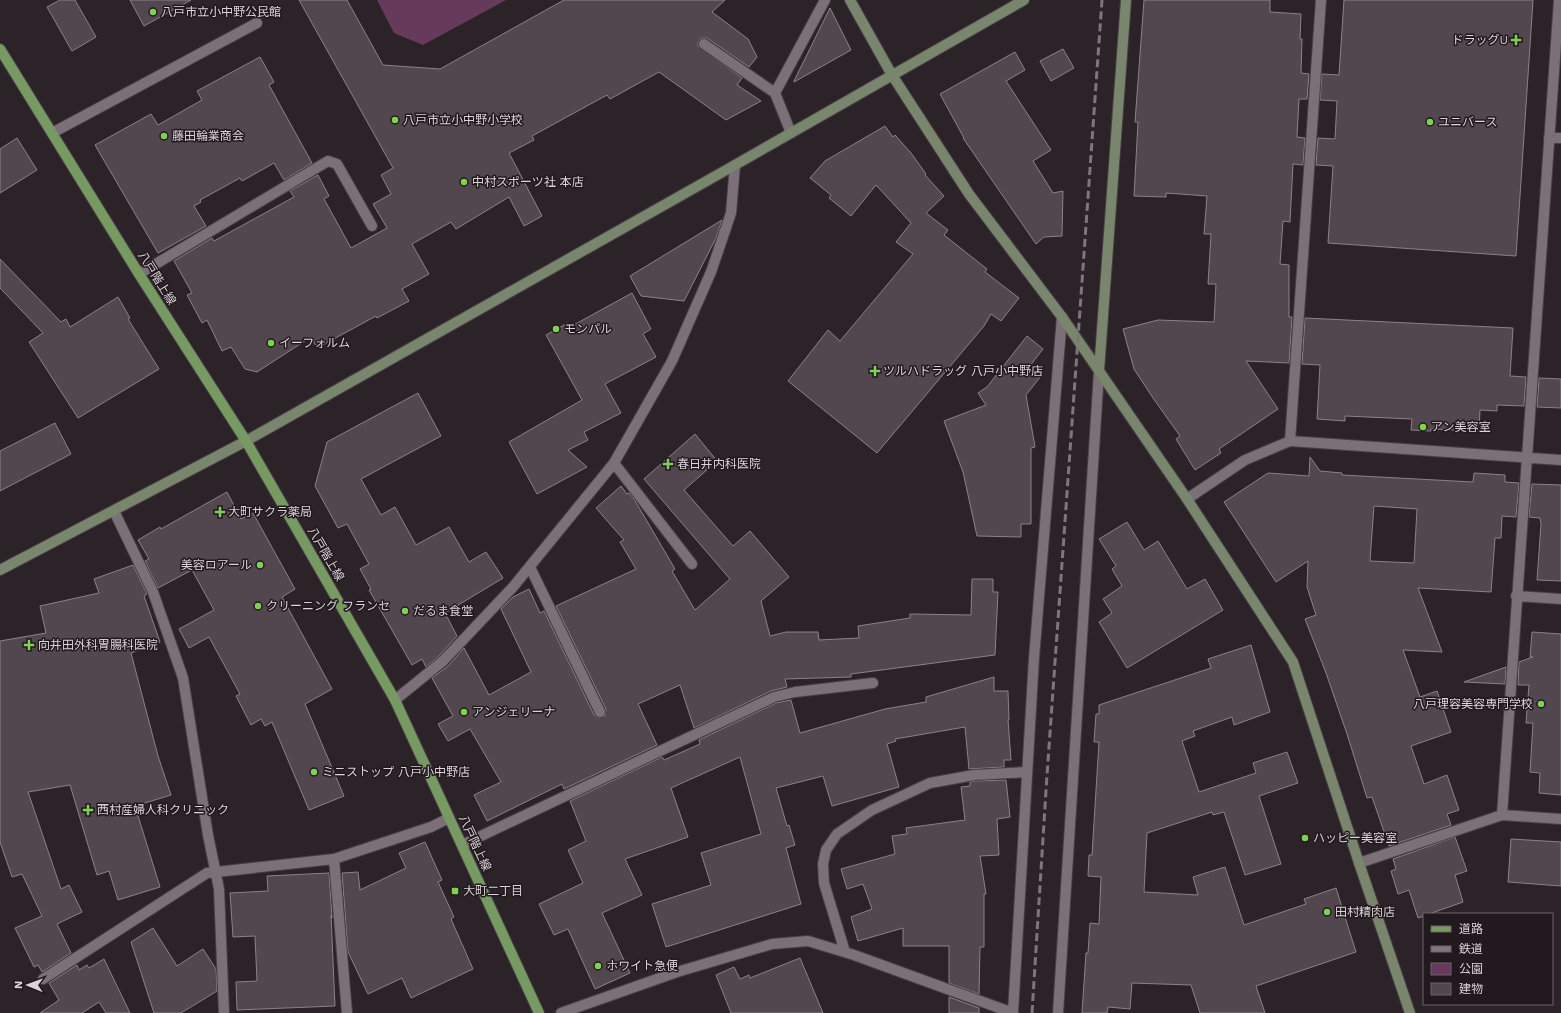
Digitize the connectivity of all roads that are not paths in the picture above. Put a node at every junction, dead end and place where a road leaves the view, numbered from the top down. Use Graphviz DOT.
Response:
graph roads {
  1 [pos="825,0"];
  2 [pos="850,0"];
  3 [pos="1024,0"];
  4 [pos="1126,0"];
  5 [pos="1321,0"];
  6 [pos="1559,0"];
  7 [pos="257,23"];
  8 [pos="704,44"];
  9 [pos="0,49"];
  10 [pos="892,75"];
  11 [pos="775,93"];
  12 [pos="52,133"];
  13 [pos="791,133"];
  14 [pos="1549,138"];
  15 [pos="1561,138"];
  16 [pos="735,165"];
  17 [pos="372,226"];
  18 [pos="139,274"];
  19 [pos="1062,317"];
  20 [pos="1099,371"];
  21 [pos="246,440"];
  22 [pos="1290,441"];
  23 [pos="1526,457"];
  24 [pos="1561,460"];
  25 [pos="614,463"];
  26 [pos="1187,499"];
  27 [pos="114,511"];
  28 [pos="692,564"];
  29 [pos="530,566"];
  30 [pos="0,570"];
  31 [pos="1516,596"];
  32 [pos="1561,599"];
  33 [pos="873,683"];
  34 [pos="395,700"];
  35 [pos="600,712"];
  36 [pos="1027,772"];
  37 [pos="1502,815"];
  38 [pos="450,818"];
  39 [pos="1561,819"];
  40 [pos="462,845"];
  41 [pos="334,859"];
  42 [pos="1359,863"];
  43 [pos="215,872"];
  44 [pos="846,952"];
  45 [pos="43,980"];
  46 [pos="224,1013"];
  47 [pos="347,1013"];
  48 [pos="539,1013"];
  49 [pos="561,1013"];
  50 [pos="1013,1013"];
  51 [pos="1058,1013"];
  52 [pos="1410,1013"];
  1 -- 11 [label="street"];
  2 -- 10 [label="street"];
  3 -- 10 [label="street"];
  4 -- 20 [label="street"];
  5 -- 22 [label="street"];
  6 -- 14 [label="street"];
  7 -- 12 [label="street"];
  8 -- 11 [label="street"];
  9 -- 12 [label="main road, 八戸階上線"];
  10 -- 13 [label="street"];
  10 -- 19 [label="street"];
  11 -- 13 [label="street"];
  12 -- 18 [label="main road, 八戸階上線"];
  13 -- 16 [label="street"];
  14 -- 15 [label="street"];
  14 -- 23 [label="street"];
  16 -- 21 [label="street"];
  16 -- 25 [label="street"];
  17 -- 18 [label="street"];
  18 -- 21 [label="main road, 八戸階上線"];
  19 -- 20 [label="street"];
  19 -- 36 [label="street"];
  20 -- 26 [label="street"];
  20 -- 51 [label="street"];
  21 -- 27 [label="street"];
  21 -- 34 [label="main road, 八戸階上線"];
  22 -- 23 [label="street"];
  22 -- 26 [label="street"];
  23 -- 24 [label="street"];
  23 -- 31 [label="street"];
  25 -- 28 [label="street"];
  25 -- 29 [label="street"];
  26 -- 42 [label="street"];
  27 -- 30 [label="street"];
  27 -- 43 [label="street"];
  29 -- 34 [label="street"];
  29 -- 35 [label="street"];
  31 -- 32 [label="street"];
  31 -- 37 [label="street"];
  33 -- 40 [label="street"];
  34 -- 38 [label="main road, 八戸階上線"];
  36 -- 44 [label="street"];
  36 -- 50 [label="street"];
  37 -- 39 [label="street"];
  37 -- 42 [label="street"];
  38 -- 40 [label="main road, 八戸階上線"];
  38 -- 41 [label="street"];
  40 -- 48 [label="main road, 八戸階上線"];
  41 -- 43 [label="street"];
  41 -- 47 [label="street"];
  42 -- 52 [label="street"];
  43 -- 45 [label="street"];
  43 -- 46 [label="street"];
  44 -- 49 [label="street"];
  44 -- 50 [label="street"];
}
